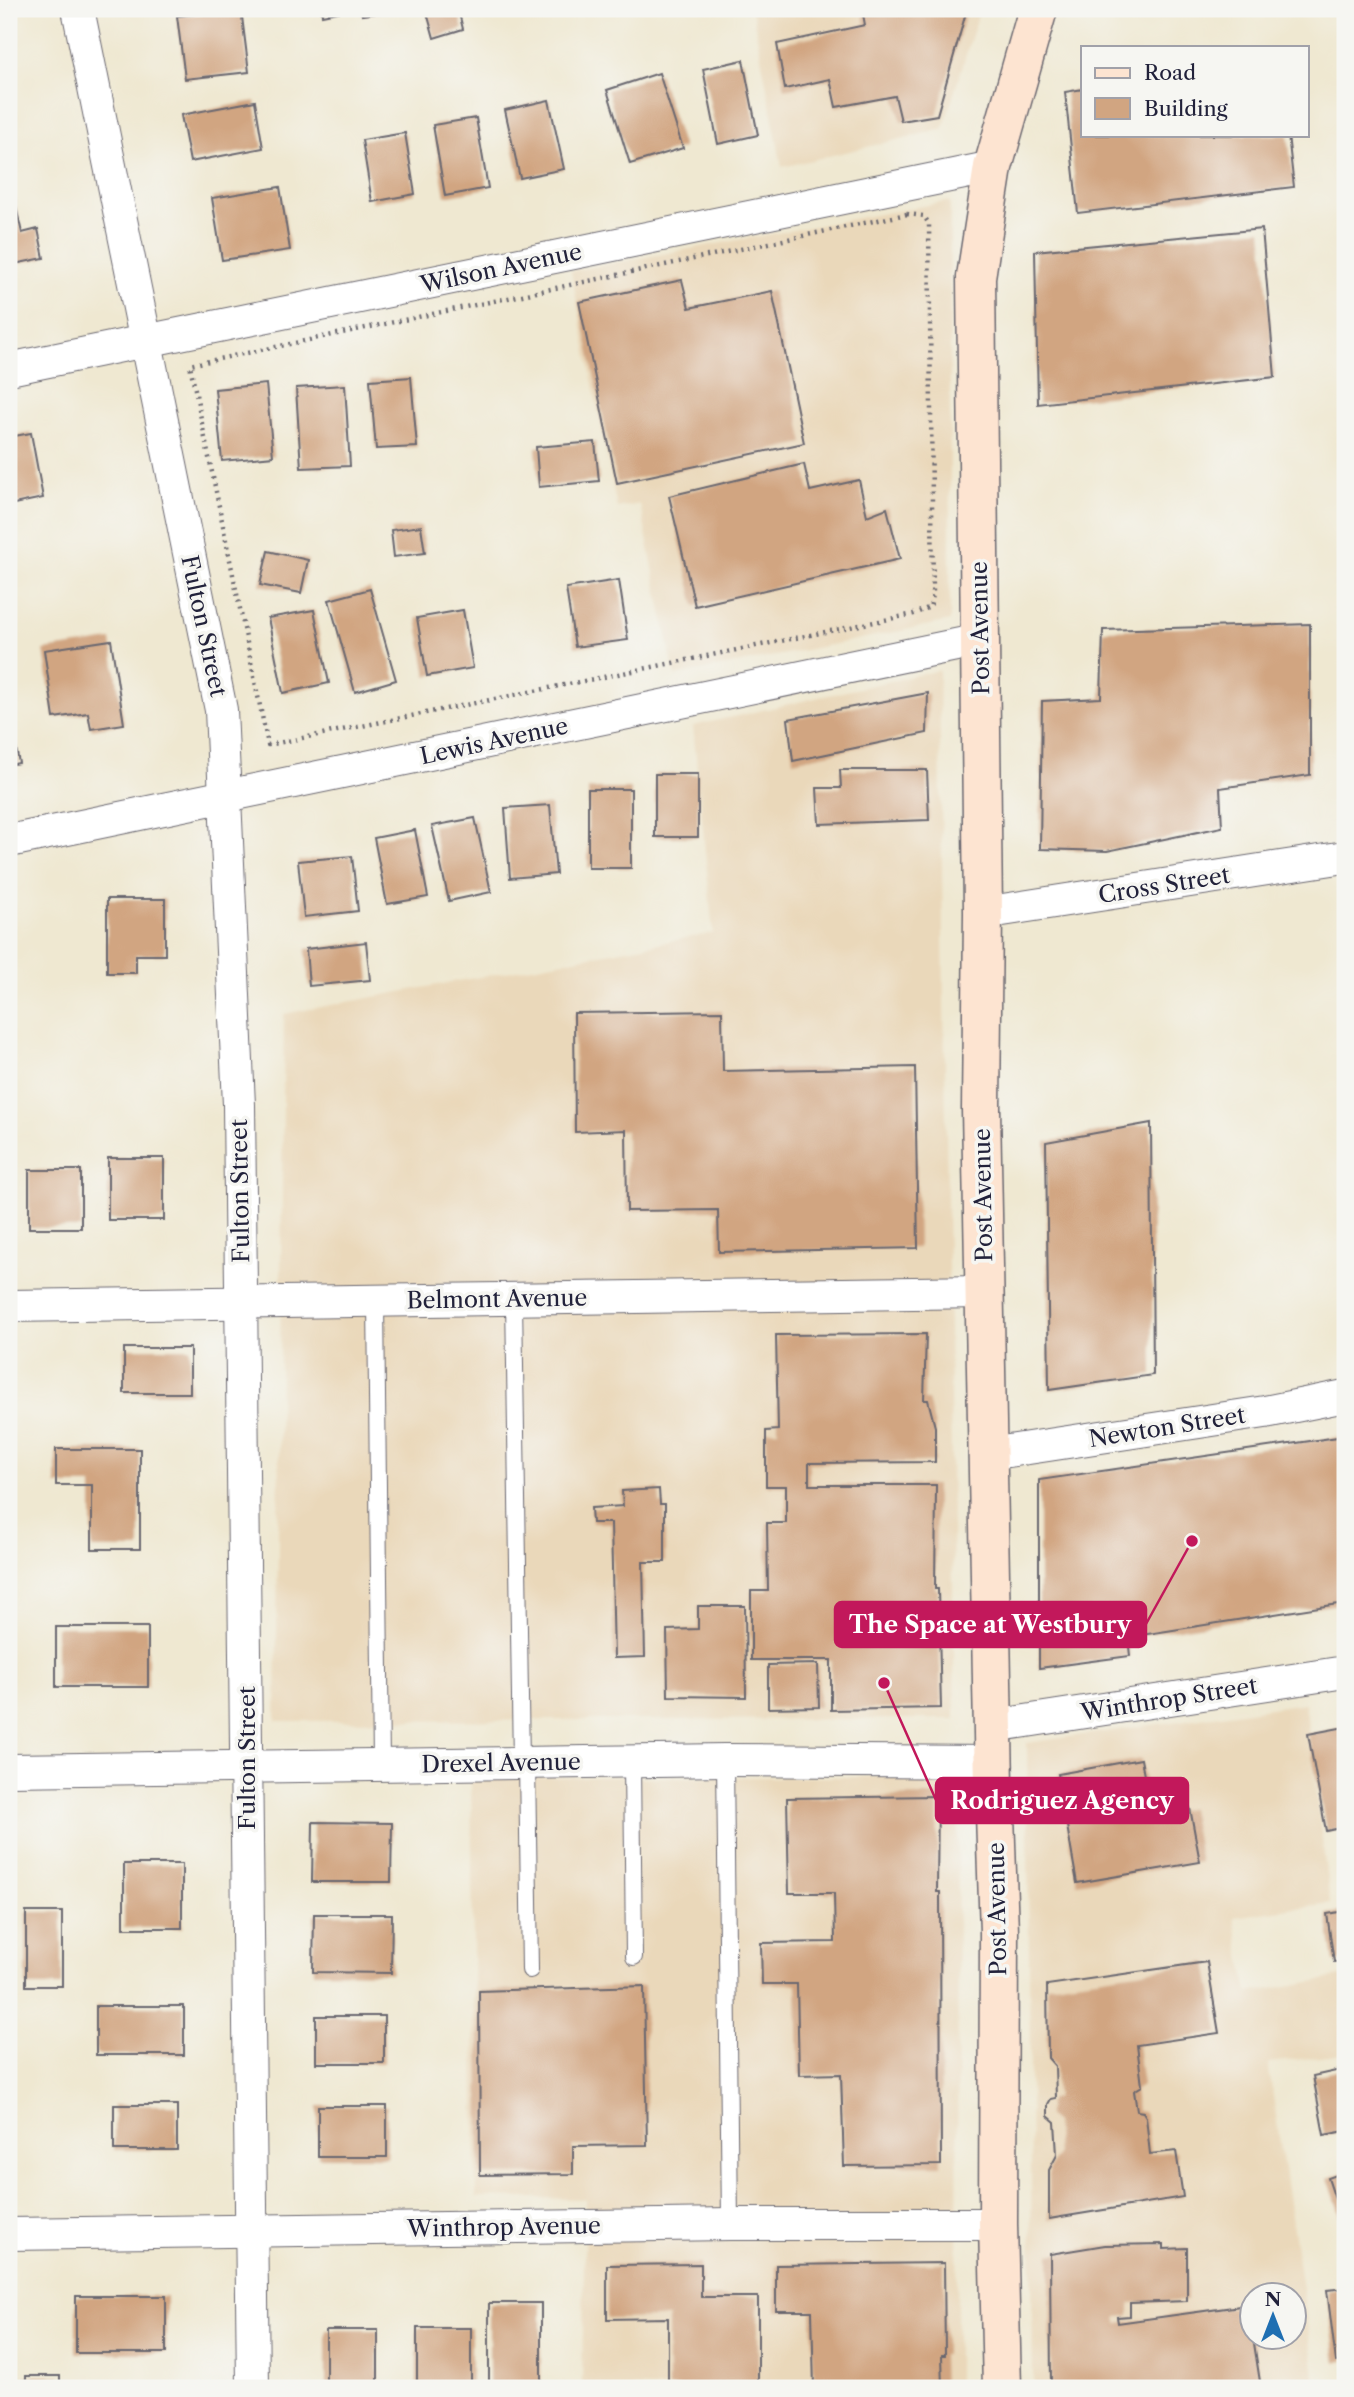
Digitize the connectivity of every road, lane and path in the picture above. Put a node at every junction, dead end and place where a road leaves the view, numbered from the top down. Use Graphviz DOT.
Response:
graph roads {
  1 [pos="78,9"];
  2 [pos="1038,9"];
  3 [pos="993,167"];
  4 [pos="145,341"];
  5 [pos="190,365"];
  6 [pos="9,369"];
  7 [pos="980,640"];
  8 [pos="224,797"];
  9 [pos="9,841"];
  10 [pos="1345,857"];
  11 [pos="983,913"];
  12 [pos="984,1292"];
  13 [pos="513,1299"];
  14 [pos="376,1301"];
  15 [pos="242,1303"];
  16 [pos="9,1306"];
  17 [pos="1345,1396"];
  18 [pos="989,1454"];
  19 [pos="1345,1672"];
  20 [pos="993,1744"];
  21 [pos="724,1760"];
  22 [pos="632,1762"];
  23 [pos="524,1763"];
  24 [pos="381,1765"];
  25 [pos="247,1767"];
  26 [pos="9,1770"];
  27 [pos="634,1957"];
  28 [pos="530,1970"];
  29 [pos="730,2224"];
  30 [pos="998,2224"];
  31 [pos="251,2231"];
  32 [pos="9,2234"];
  33 [pos="253,2388"];
  34 [pos="1002,2388"];
  1 -- 4 [label="street, Fulton Street"];
  2 -- 3 [label="main road, Post Avenue"];
  3 -- 4 [label="street, Wilson Avenue"];
  3 -- 7 [label="main road, Post Avenue"];
  4 -- 6 [label="street, Wilson Avenue"];
  4 -- 8 [label="street, Fulton Street"];
  5 -- 5 [label="path"];
  7 -- 8 [label="street, Lewis Avenue"];
  7 -- 11 [label="main road, Post Avenue"];
  8 -- 9 [label="street, Lewis Avenue"];
  8 -- 15 [label="street, Fulton Street"];
  10 -- 11 [label="street, Cross Street"];
  11 -- 12 [label="main road, Post Avenue"];
  12 -- 13 [label="street, Belmont Avenue"];
  12 -- 18 [label="main road, Post Avenue"];
  13 -- 14 [label="street, Belmont Avenue"];
  13 -- 23 [label="lane"];
  14 -- 15 [label="street, Belmont Avenue"];
  14 -- 24 [label="lane"];
  15 -- 16 [label="street, Belmont Avenue"];
  15 -- 25 [label="street, Fulton Street"];
  17 -- 18 [label="street, Newton Street"];
  18 -- 20 [label="main road, Post Avenue"];
  19 -- 20 [label="street, Winthrop Street"];
  20 -- 21 [label="street, Drexel Avenue"];
  20 -- 30 [label="main road, Post Avenue"];
  21 -- 22 [label="street, Drexel Avenue"];
  21 -- 29 [label="lane"];
  22 -- 23 [label="street, Drexel Avenue"];
  22 -- 27 [label="lane"];
  23 -- 24 [label="street, Drexel Avenue"];
  23 -- 28 [label="lane"];
  24 -- 25 [label="street, Drexel Avenue"];
  25 -- 26 [label="street, Drexel Avenue"];
  25 -- 31 [label="street, Fulton Street"];
  29 -- 30 [label="street, Winthrop Avenue"];
  29 -- 31 [label="street, Winthrop Avenue"];
  30 -- 34 [label="main road, Post Avenue"];
  31 -- 32 [label="street, Winthrop Avenue"];
  31 -- 33 [label="street, Fulton Street"];
}
